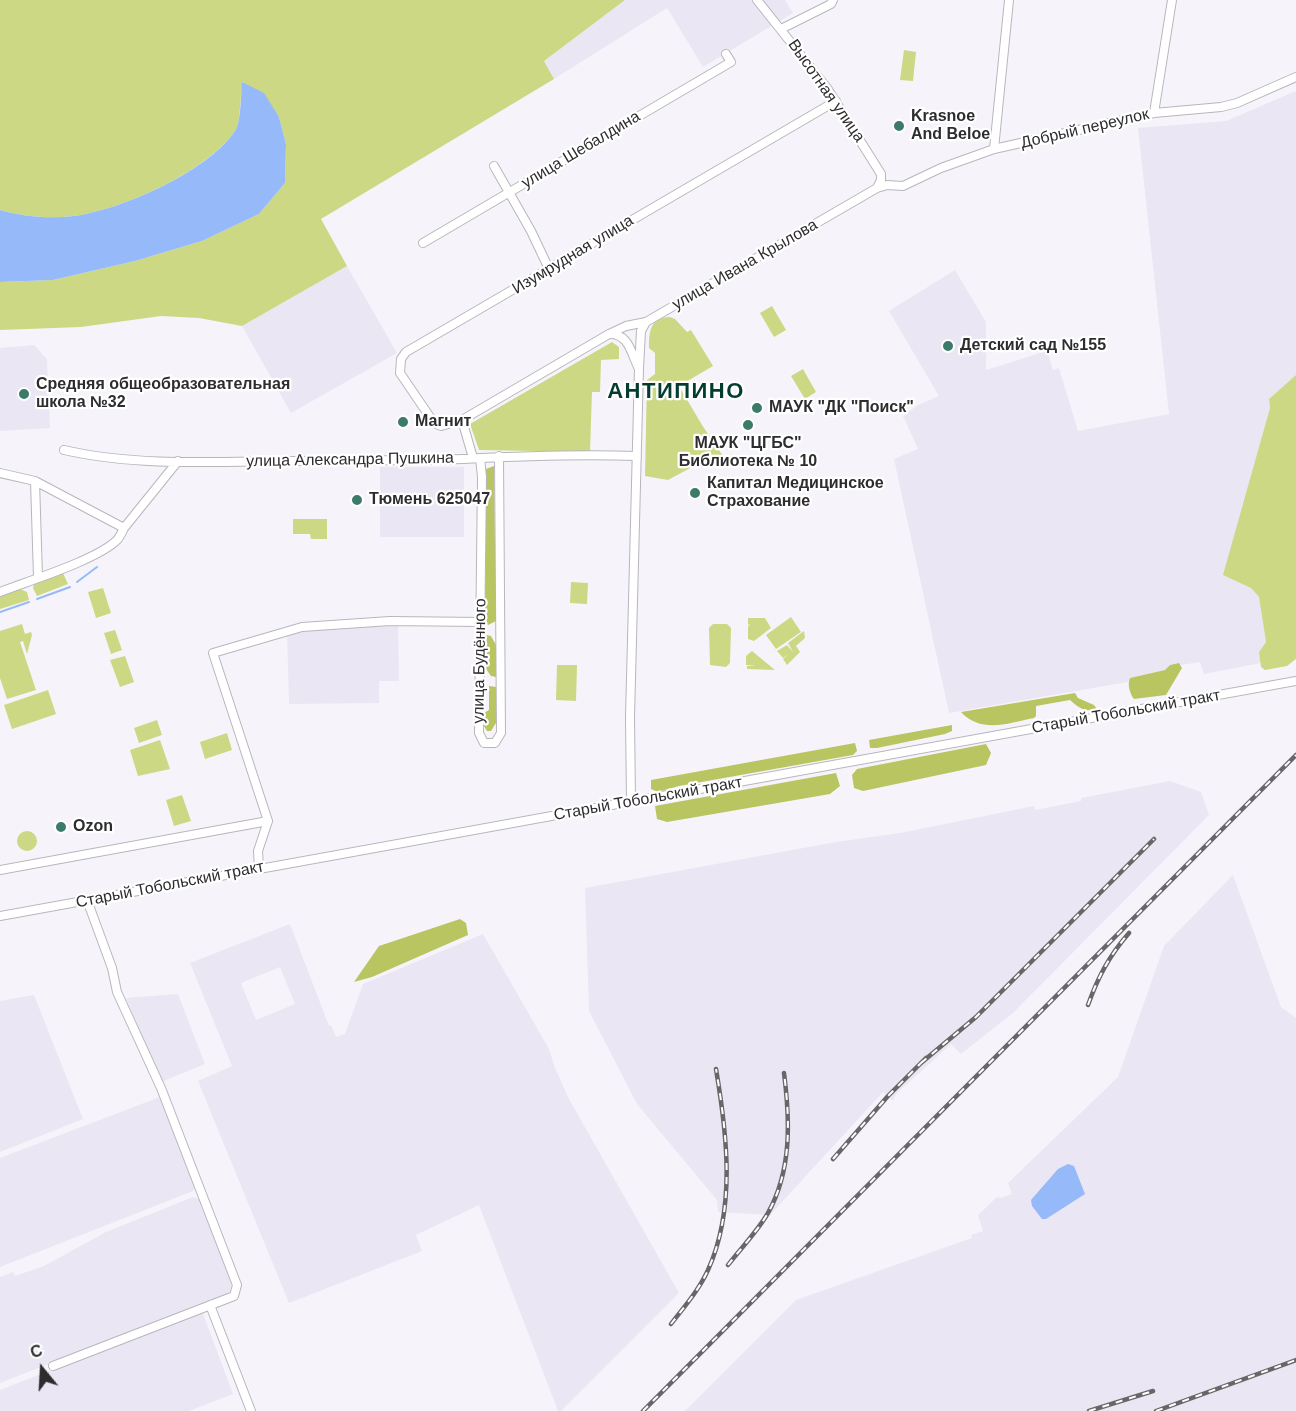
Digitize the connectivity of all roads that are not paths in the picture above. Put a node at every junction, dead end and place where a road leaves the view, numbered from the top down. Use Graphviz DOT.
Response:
graph roads {
  1 [pos="757,0"];
  2 [pos="833,0"];
  3 [pos="1009,0"];
  4 [pos="1172,0"];
  5 [pos="782,29"];
  6 [pos="726,54"];
  7 [pos="1296,77"];
  8 [pos="836,100"];
  9 [pos="1154,113"];
  10 [pos="994,149"];
  11 [pos="494,166"];
  12 [pos="877,188"];
  13 [pos="509,193"];
  14 [pos="423,243"];
  15 [pos="549,269"];
  16 [pos="646,322"];
  17 [pos="609,334"];
  18 [pos="639,368"];
  19 [pos="462,420"];
  20 [pos="64,450"];
  21 [pos="499,456"];
  22 [pos="637,456"];
  23 [pos="476,458"];
  24 [pos="178,461"];
  25 [pos="0,473"];
  26 [pos="34,480"];
  27 [pos="124,528"];
  28 [pos="38,577"];
  29 [pos="0,592"];
  30 [pos="481,622"];
  31 [pos="1296,681"];
  32 [pos="631,802"];
  33 [pos="268,821"];
  34 [pos="259,868"];
  35 [pos="0,870"];
  36 [pos="87,900"];
  37 [pos="0,916"];
  38 [pos="210,1305"];
  39 [pos="53,1366"];
  40 [pos="251,1411"];
  1 -- 5 [label="street, Высотная улица"];
  2 -- 5 [label="street"];
  3 -- 10 [label="street"];
  4 -- 9 [label="street"];
  5 -- 8 [label="street, Высотная улица"];
  6 -- 13 [label="street, улица Шебалдина"];
  7 -- 9 [label="street, Добрый переулок"];
  8 -- 12 [label="street, Высотная улица"];
  8 -- 15 [label="street, Изумрудная улица"];
  9 -- 10 [label="street, Добрый переулок"];
  10 -- 12 [label="street, Добрый переулок"];
  11 -- 13 [label="street"];
  12 -- 16 [label="street, улица Ивана Крылова"];
  13 -- 14 [label="street, улица Шебалдина"];
  13 -- 15 [label="street"];
  15 -- 19 [label="street, Изумрудная улица"];
  16 -- 17 [label="street, улица Ивана Крылова"];
  16 -- 18 [label="street"];
  17 -- 18 [label="street"];
  17 -- 19 [label="street, улица Ивана Крылова"];
  18 -- 22 [label="street"];
  19 -- 23 [label="street, улица Будённого"];
  20 -- 24 [label="street, улица Александра Пушкина"];
  21 -- 22 [label="street, улица Александра Пушкина"];
  21 -- 23 [label="street, улица Александра Пушкина"];
  21 -- 30 [label="street, улица Будённого"];
  22 -- 32 [label="street"];
  23 -- 24 [label="street, улица Александра Пушкина"];
  23 -- 30 [label="street, улица Будённого"];
  24 -- 27 [label="street"];
  25 -- 26 [label="street"];
  26 -- 27 [label="street"];
  26 -- 28 [label="street"];
  27 -- 28 [label="street"];
  28 -- 29 [label="street"];
  30 -- 33 [label="street"];
  31 -- 32 [label="street, Старый Тобольский тракт"];
  32 -- 34 [label="street, Старый Тобольский тракт"];
  33 -- 34 [label="street"];
  33 -- 35 [label="street"];
  34 -- 36 [label="street, Старый Тобольский тракт"];
  36 -- 37 [label="street, Старый Тобольский тракт"];
  36 -- 38 [label="street"];
  38 -- 39 [label="street"];
  38 -- 40 [label="street"];
}
